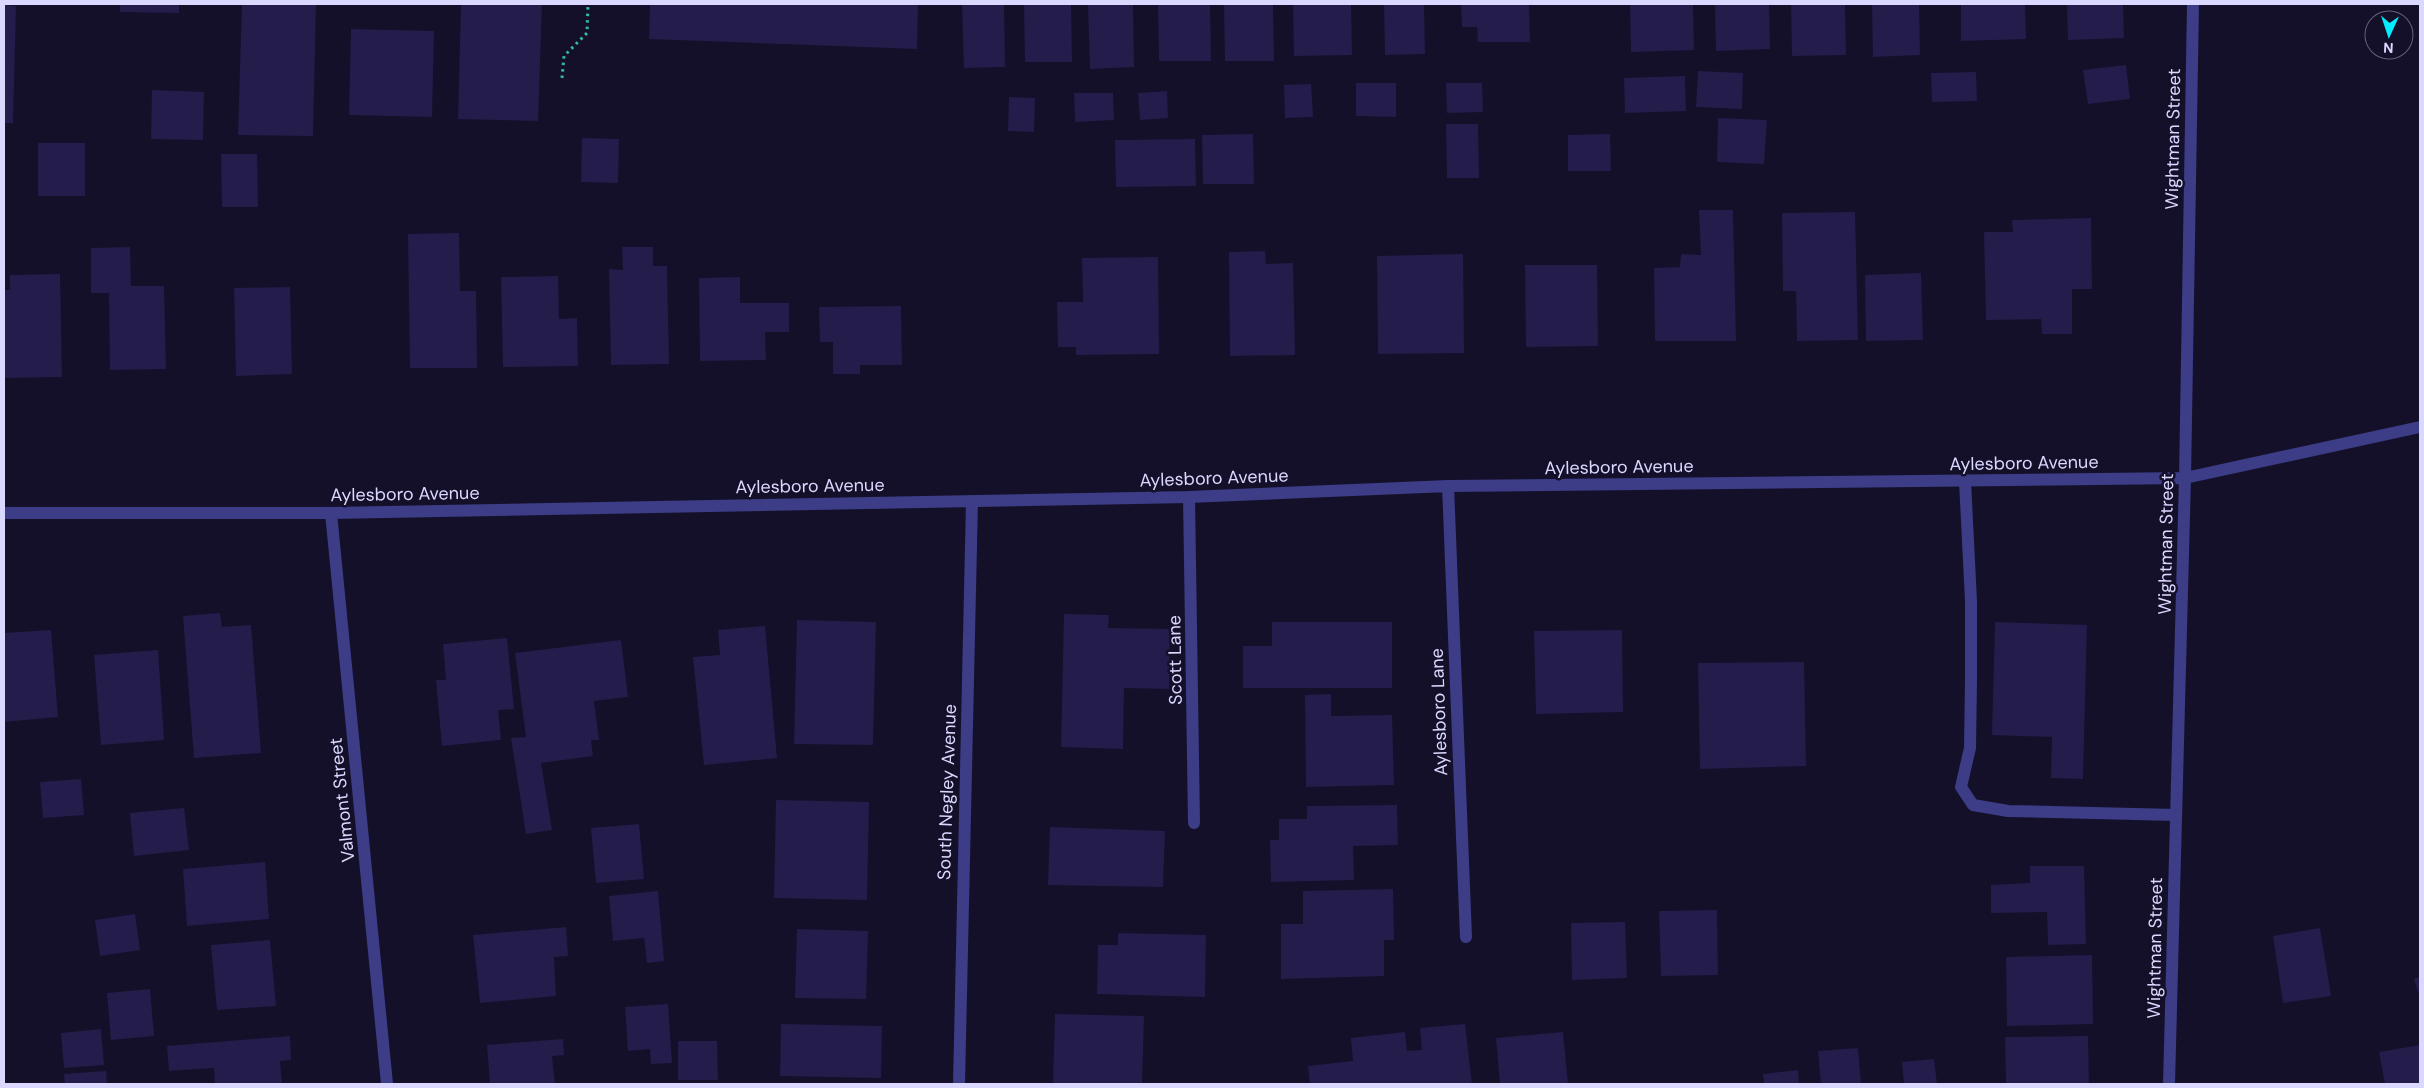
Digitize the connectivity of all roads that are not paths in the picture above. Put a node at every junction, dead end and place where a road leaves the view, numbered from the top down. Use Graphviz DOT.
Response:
graph roads {
  1 [pos="2193,4"];
  2 [pos="2420,427"];
  3 [pos="2185,478"];
  4 [pos="1965,481"];
  5 [pos="1448,486"];
  6 [pos="1189,497"];
  7 [pos="972,501"];
  8 [pos="4,513"];
  9 [pos="331,513"];
  10 [pos="2176,815"];
  11 [pos="1194,823"];
  12 [pos="1466,937"];
  13 [pos="387,1084"];
  14 [pos="959,1084"];
  15 [pos="2169,1084"];
  1 -- 3 [label="street, Wightman Street"];
  2 -- 3 [label="street, Aylesboro Avenue"];
  3 -- 4 [label="street, Aylesboro Avenue"];
  3 -- 10 [label="street, Wightman Street"];
  4 -- 5 [label="street, Aylesboro Avenue"];
  4 -- 10 [label="street"];
  5 -- 6 [label="street, Aylesboro Avenue"];
  5 -- 12 [label="street, Aylesboro Lane"];
  6 -- 7 [label="street, Aylesboro Avenue"];
  6 -- 11 [label="street, Scott Lane"];
  7 -- 9 [label="street, Aylesboro Avenue"];
  7 -- 14 [label="street, South Negley Avenue"];
  8 -- 9 [label="street, Aylesboro Avenue"];
  9 -- 13 [label="street, Valmont Street"];
  10 -- 15 [label="street, Wightman Street"];
}
